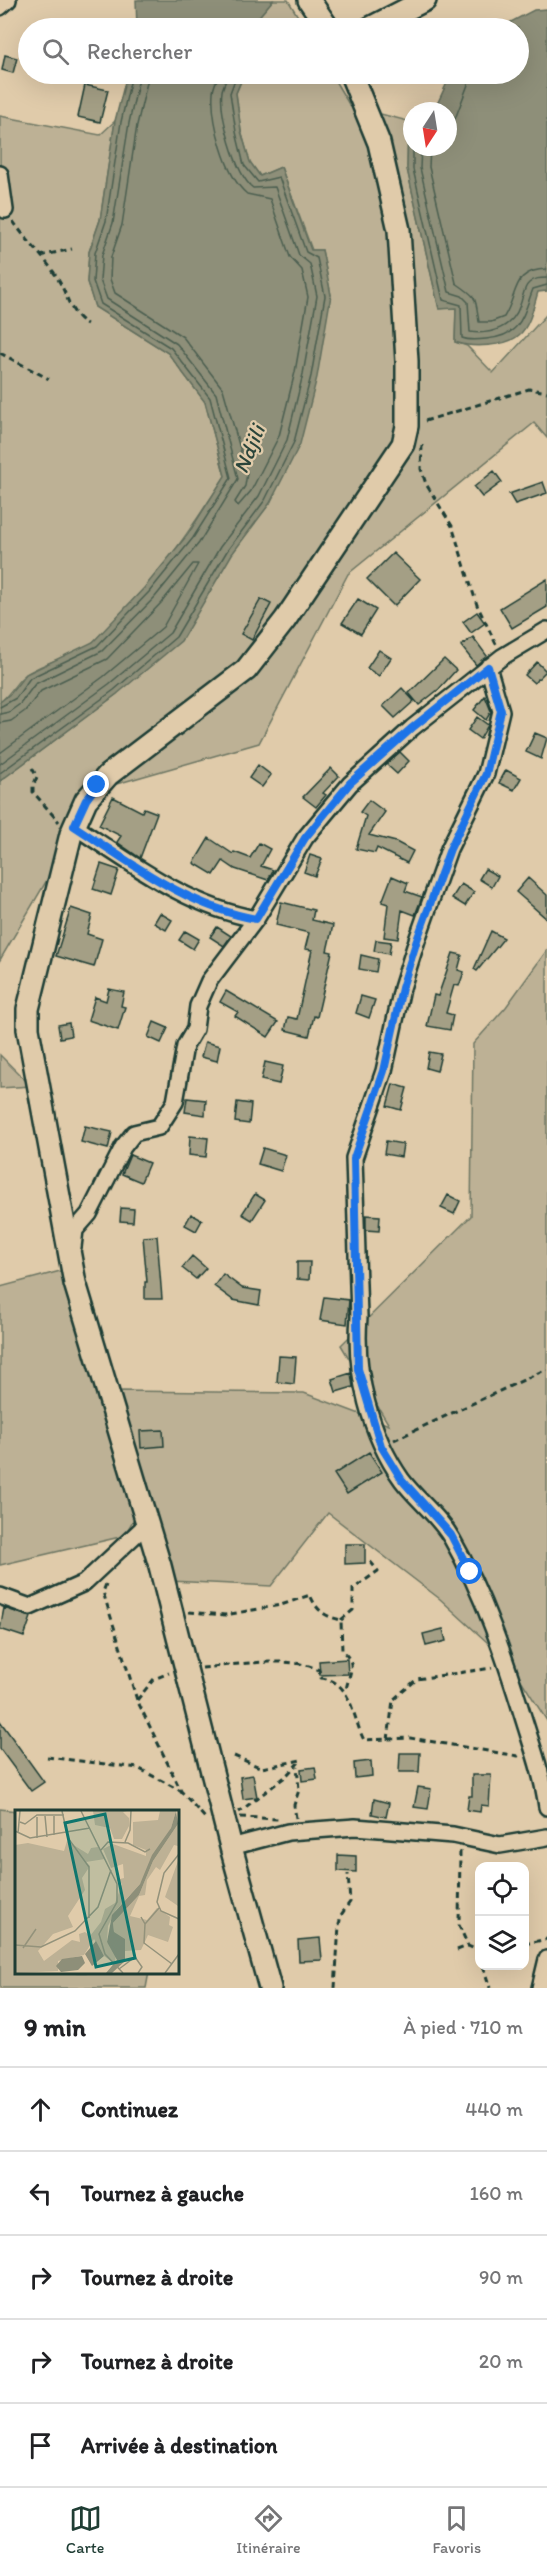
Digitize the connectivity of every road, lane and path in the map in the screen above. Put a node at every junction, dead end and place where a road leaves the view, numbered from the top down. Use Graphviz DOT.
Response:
graph roads {
  1 [pos="8,0"];
  2 [pos="309,0"];
  3 [pos="425,0"];
  4 [pos="0,7"];
  5 [pos="321,18"];
  6 [pos="390,18"];
  7 [pos="355,84"];
  8 [pos="0,174"];
  9 [pos="5,210"];
  10 [pos="72,249"];
  11 [pos="40,256"];
  12 [pos="87,324"];
  13 [pos="0,353"];
  14 [pos="49,379"];
  15 [pos="547,392"];
  16 [pos="424,427"];
  17 [pos="422,436"];
  18 [pos="547,630"];
  19 [pos="502,657"];
  20 [pos="488,667"];
  21 [pos="32,768"];
  22 [pos="72,830"];
  23 [pos="256,919"];
  24 [pos="75,1283"];
  25 [pos="547,1369"];
  26 [pos="381,1446"];
  27 [pos="148,1523"];
  28 [pos="369,1560"];
  29 [pos="106,1582"];
  30 [pos="0,1596"];
  31 [pos="173,1619"];
  32 [pos="341,1620"];
  33 [pos="506,1665"];
  34 [pos="187,1669"];
  35 [pos="346,1693"];
  36 [pos="137,1700"];
  37 [pos="388,1741"];
  38 [pos="532,1747"];
  39 [pos="234,1756"];
  40 [pos="47,1757"];
  41 [pos="297,1765"];
  42 [pos="181,1791"];
  43 [pos="547,1807"];
  44 [pos="218,1822"];
  45 [pos="296,1823"];
  46 [pos="459,1836"];
  47 [pos="547,1837"];
  48 [pos="231,1847"];
  49 [pos="348,1874"];
  50 [pos="547,1939"];
  51 [pos="529,1943"];
  52 [pos="468,1946"];
  53 [pos="475,1949"];
  54 [pos="457,1950"];
  55 [pos="547,1959"];
  56 [pos="485,1970"];
  57 [pos="270,1988"];
  58 [pos="335,1988"];
  59 [pos="490,1988"];
  60 [pos="540,1988"];
  1 -- 4 [label="street"];
  2 -- 5 [label="street"];
  3 -- 6 [label="street"];
  7 -- 22 [label="street"];
  8 -- 9 [label="street"];
  9 -- 11 [label="path"];
  10 -- 11 [label="path"];
  11 -- 12 [label="path"];
  13 -- 14 [label="path"];
  15 -- 16 [label="path"];
  17 -- 19 [label="path"];
  18 -- 19 [label="street"];
  19 -- 20 [label="street"];
  20 -- 23 [label="street"];
  20 -- 26 [label="street"];
  21 -- 22 [label="path"];
  22 -- 23 [label="street"];
  22 -- 24 [label="street"];
  23 -- 24 [label="street"];
  24 -- 27 [label="street"];
  25 -- 26 [label="path"];
  26 -- 33 [label="street"];
  27 -- 30 [label="street"];
  27 -- 31 [label="street"];
  28 -- 32 [label="path"];
  29 -- 36 [label="path"];
  31 -- 32 [label="path"];
  31 -- 34 [label="street"];
  32 -- 35 [label="path"];
  33 -- 37 [label="path"];
  33 -- 38 [label="street"];
  34 -- 35 [label="path"];
  34 -- 36 [label="path"];
  34 -- 44 [label="street"];
  35 -- 37 [label="path"];
  36 -- 42 [label="path"];
  37 -- 38 [label="path"];
  38 -- 43 [label="street"];
  39 -- 41 [label="path"];
  40 -- 42 [label="path"];
  41 -- 44 [label="path"];
  41 -- 45 [label="path"];
  42 -- 44 [label="path"];
  44 -- 48 [label="street"];
  46 -- 47 [label="street"];
  46 -- 48 [label="street"];
  46 -- 52 [label="path"];
  48 -- 57 [label="street"];
  49 -- 58 [label="path"];
  50 -- 51 [label="path"];
  52 -- 53 [label="path"];
  52 -- 54 [label="path"];
  55 -- 60 [label="street"];
  56 -- 59 [label="path"];
}
